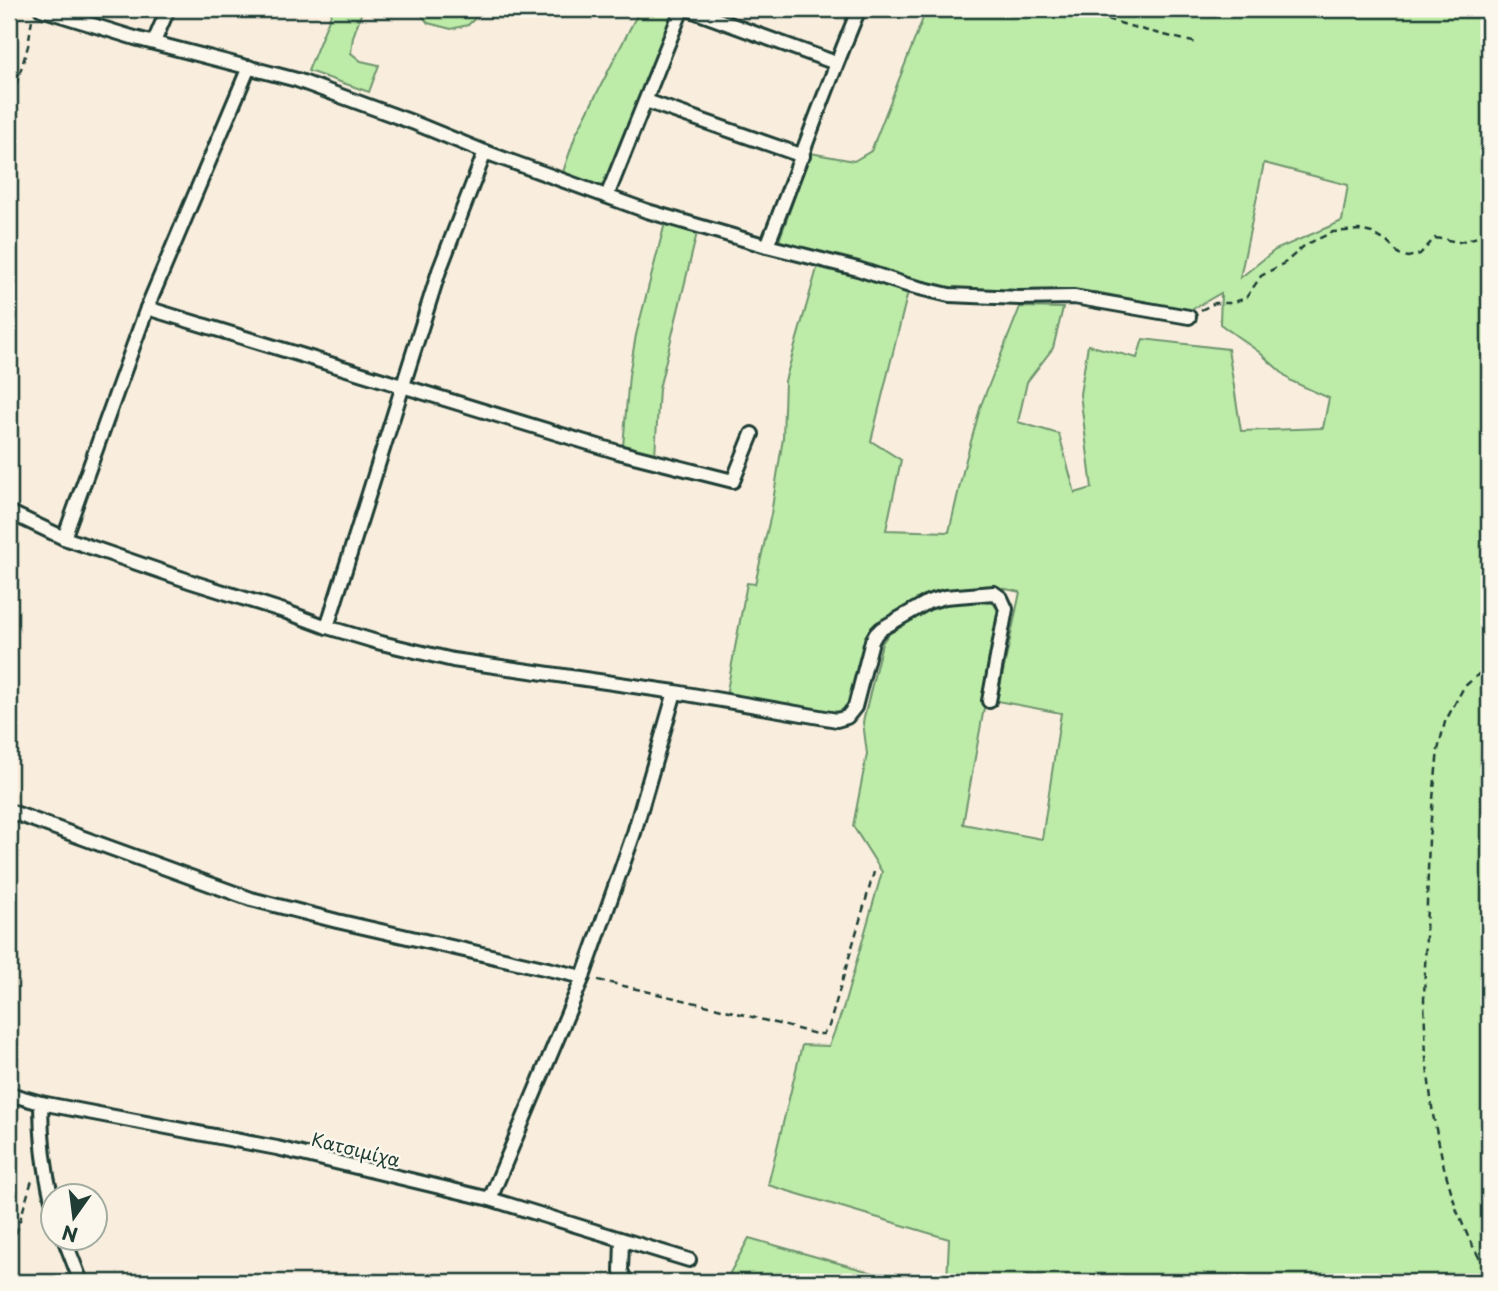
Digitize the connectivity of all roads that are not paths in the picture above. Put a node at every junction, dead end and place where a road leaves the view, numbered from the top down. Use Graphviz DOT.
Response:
graph roads {
  1 [pos="41,9"];
  2 [pos="168,9"];
  3 [pos="682,9"];
  4 [pos="688,9"];
  5 [pos="859,9"];
  6 [pos="72,13"];
  7 [pos="154,43"];
  8 [pos="836,63"];
  9 [pos="248,67"];
  10 [pos="646,101"];
  11 [pos="485,152"];
  12 [pos="803,156"];
  13 [pos="607,196"];
  14 [pos="767,246"];
  15 [pos="147,308"];
  16 [pos="1189,317"];
  17 [pos="403,385"];
  18 [pos="752,434"];
  19 [pos="9,512"];
  20 [pos="64,538"];
  21 [pos="327,627"];
  22 [pos="675,692"];
  23 [pos="989,701"];
  24 [pos="9,811"];
  25 [pos="583,977"];
  26 [pos="9,1094"];
  27 [pos="41,1103"];
  28 [pos="48,1182"];
  29 [pos="491,1199"];
  30 [pos="622,1240"];
  31 [pos="69,1252"];
  32 [pos="689,1260"];
  33 [pos="81,1282"];
  34 [pos="626,1282"];
  1 -- 6 [label="street"];
  2 -- 7 [label="street"];
  3 -- 10 [label="street"];
  4 -- 8 [label="street"];
  5 -- 8 [label="street"];
  6 -- 7 [label="street"];
  7 -- 9 [label="street"];
  8 -- 12 [label="street"];
  9 -- 11 [label="street"];
  9 -- 15 [label="street"];
  10 -- 12 [label="street"];
  10 -- 13 [label="street"];
  11 -- 13 [label="street"];
  11 -- 17 [label="street"];
  12 -- 14 [label="street"];
  13 -- 14 [label="street"];
  14 -- 16 [label="street"];
  15 -- 17 [label="street"];
  15 -- 20 [label="street"];
  17 -- 18 [label="street"];
  17 -- 21 [label="street"];
  19 -- 20 [label="street"];
  20 -- 21 [label="street"];
  21 -- 22 [label="street"];
  22 -- 23 [label="street"];
  22 -- 25 [label="street"];
  24 -- 25 [label="street"];
  25 -- 29 [label="street"];
  26 -- 27 [label="street, Κατσιμίχα"];
  27 -- 28 [label="street"];
  27 -- 29 [label="street, Κατσιμίχα"];
  29 -- 30 [label="street, Κατσιμίχα"];
  30 -- 32 [label="street, Κατσιμίχα"];
  30 -- 34 [label="street"];
  31 -- 33 [label="street"];
}
